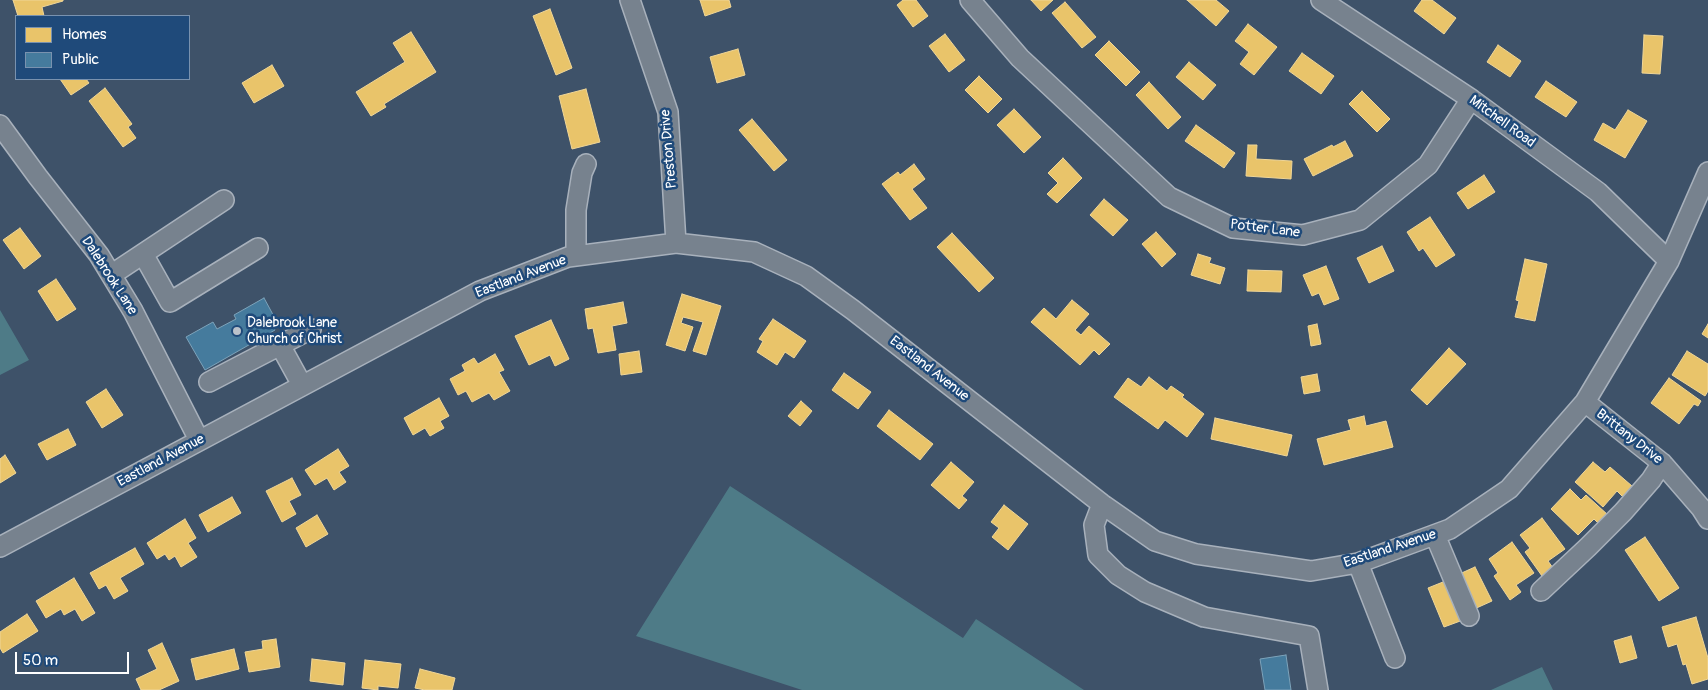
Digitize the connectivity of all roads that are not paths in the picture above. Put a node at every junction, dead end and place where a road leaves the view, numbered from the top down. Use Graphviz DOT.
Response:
graph roads {
  1 [pos="630,0"];
  2 [pos="970,0"];
  3 [pos="1321,0"];
  4 [pos="1472,100"];
  5 [pos="0,125"];
  6 [pos="586,164"];
  7 [pos="1708,172"];
  8 [pos="224,200"];
  9 [pos="676,243"];
  10 [pos="258,248"];
  11 [pos="143,254"];
  12 [pos="576,256"];
  13 [pos="1669,261"];
  14 [pos="111,275"];
  15 [pos="311,329"];
  16 [pos="280,345"];
  17 [pos="209,382"];
  18 [pos="302,386"];
  19 [pos="1585,402"];
  20 [pos="199,440"];
  21 [pos="1662,463"];
  22 [pos="1102,504"];
  23 [pos="1708,519"];
  24 [pos="1435,535"];
  25 [pos="0,547"];
  26 [pos="1358,563"];
  27 [pos="1541,591"];
  28 [pos="1469,616"];
  29 [pos="1395,658"];
  30 [pos="1318,690"];
  1 -- 9 [label="street, Preston Drive"];
  2 -- 4 [label="street, Potter Lane"];
  3 -- 4 [label="street, Mitchell Road"];
  4 -- 13 [label="street, Mitchell Road"];
  5 -- 14 [label="street, Dalebrook Lane"];
  6 -- 12 [label="street"];
  7 -- 13 [label="street, Eastland Avenue"];
  8 -- 11 [label="street"];
  9 -- 12 [label="street, Eastland Avenue"];
  9 -- 22 [label="street, Eastland Avenue"];
  10 -- 11 [label="street"];
  11 -- 14 [label="street"];
  12 -- 18 [label="street, Eastland Avenue"];
  13 -- 19 [label="street, Eastland Avenue"];
  14 -- 20 [label="street, Dalebrook Lane"];
  15 -- 16 [label="street"];
  16 -- 17 [label="street"];
  16 -- 18 [label="street"];
  18 -- 20 [label="street, Eastland Avenue"];
  19 -- 21 [label="street, Brittany Drive"];
  19 -- 24 [label="street, Eastland Avenue"];
  20 -- 25 [label="street, Eastland Avenue"];
  21 -- 23 [label="street, Brittany Drive"];
  21 -- 27 [label="street"];
  22 -- 26 [label="street, Eastland Avenue"];
  22 -- 30 [label="street"];
  24 -- 26 [label="street, Eastland Avenue"];
  24 -- 28 [label="street"];
  26 -- 29 [label="street"];
}
